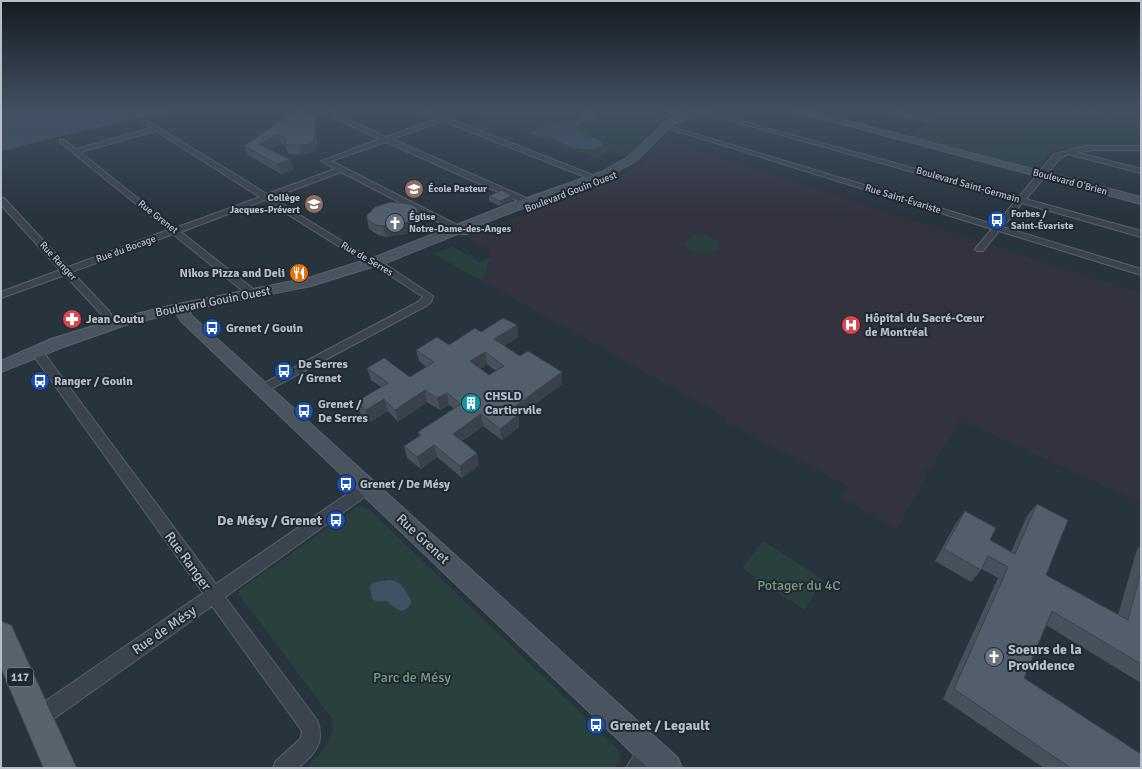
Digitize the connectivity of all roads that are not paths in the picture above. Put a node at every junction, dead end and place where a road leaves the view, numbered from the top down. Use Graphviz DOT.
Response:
graph roads {
  1 [pos="67,145"];
  2 [pos="99,145"];
  3 [pos="182,145"];
  4 [pos="370,145"];
  5 [pos="399,145"];
  6 [pos="511,145"];
  7 [pos="648,145"];
  8 [pos="653,145"];
  9 [pos="727,145"];
  10 [pos="816,145"];
  11 [pos="927,145"];
  12 [pos="1141,148"];
  13 [pos="1086,150"];
  14 [pos="76,151"];
  15 [pos="1064,152"];
  16 [pos="1088,158"];
  17 [pos="342,169"];
  18 [pos="1141,171"];
  19 [pos="1042,175"];
  20 [pos="596,178"];
  21 [pos="266,198"];
  22 [pos="1,200"];
  23 [pos="1022,200"];
  24 [pos="1141,201"];
  25 [pos="530,205"];
  26 [pos="999,228"];
  27 [pos="175,231"];
  28 [pos="461,231"];
  29 [pos="1141,234"];
  30 [pos="980,249"];
  31 [pos="373,263"];
  32 [pos="67,271"];
  33 [pos="1141,272"];
  34 [pos="253,294"];
  35 [pos="1,295"];
  36 [pos="183,307"];
  37 [pos="112,325"];
  38 [pos="37,352"];
  39 [pos="1,367"];
  40 [pos="263,389"];
  41 [pos="368,487"];
  42 [pos="213,596"];
  43 [pos="1,635"];
  44 [pos="38,718"];
  45 [pos="651,762"];
  46 [pos="60,768"];
  47 [pos="283,768"];
  1 -- 14 [label="street, Rue Grenet"];
  2 -- 14 [label="street"];
  3 -- 21 [label="street, Rue de Serres"];
  4 -- 17 [label="street"];
  5 -- 25 [label="street"];
  6 -- 20 [label="street"];
  7 -- 20 [label="street, Boulevard Gouin Ouest"];
  8 -- 25 [label="street, Boulevard Gouin Ouest"];
  9 -- 26 [label="street, Rue Saint-Évariste"];
  10 -- 23 [label="street, Boulevard Saint-Germain"];
  11 -- 19 [label="street, Boulevard O'Brien"];
  12 -- 13 [label="street"];
  13 -- 15 [label="street"];
  13 -- 16 [label="street"];
  14 -- 27 [label="street, Rue Grenet"];
  15 -- 16 [label="street"];
  15 -- 19 [label="street"];
  16 -- 18 [label="street"];
  17 -- 21 [label="street, Rue du Bocage"];
  17 -- 28 [label="street"];
  19 -- 23 [label="street"];
  19 -- 24 [label="street, Boulevard O'Brien"];
  20 -- 25 [label="street, Boulevard Gouin Ouest"];
  21 -- 27 [label="street, Rue du Bocage"];
  21 -- 31 [label="street, Rue de Serres"];
  22 -- 32 [label="street, Rue Ranger"];
  23 -- 26 [label="street"];
  23 -- 29 [label="street, Boulevard Saint-Germain"];
  25 -- 28 [label="street, Boulevard Gouin Ouest"];
  26 -- 30 [label="street"];
  26 -- 33 [label="street, Rue Saint-Évariste"];
  27 -- 32 [label="street, Rue du Bocage"];
  27 -- 34 [label="street, Rue Grenet"];
  28 -- 31 [label="street, Boulevard Gouin Ouest"];
  31 -- 34 [label="street, Boulevard Gouin Ouest"];
  31 -- 40 [label="street, Rue de Serres"];
  32 -- 35 [label="street, Rue du Bocage"];
  32 -- 37 [label="street, Rue Ranger"];
  34 -- 36 [label="street, Boulevard Gouin Ouest"];
  36 -- 37 [label="street, Boulevard Gouin Ouest"];
  36 -- 40 [label="street, Rue Grenet"];
  37 -- 38 [label="street, Boulevard Gouin Ouest"];
  38 -- 39 [label="street, Boulevard Gouin Ouest"];
  38 -- 42 [label="street, Rue Ranger"];
  40 -- 41 [label="street, Rue Grenet"];
  41 -- 42 [label="street, Rue de Mésy"];
  41 -- 45 [label="street, Rue Grenet"];
  42 -- 44 [label="street, Rue de Mésy"];
  42 -- 47 [label="street, Rue Ranger"];
  43 -- 44 [label="main road, 117"];
  44 -- 46 [label="main road, 117"];
}
